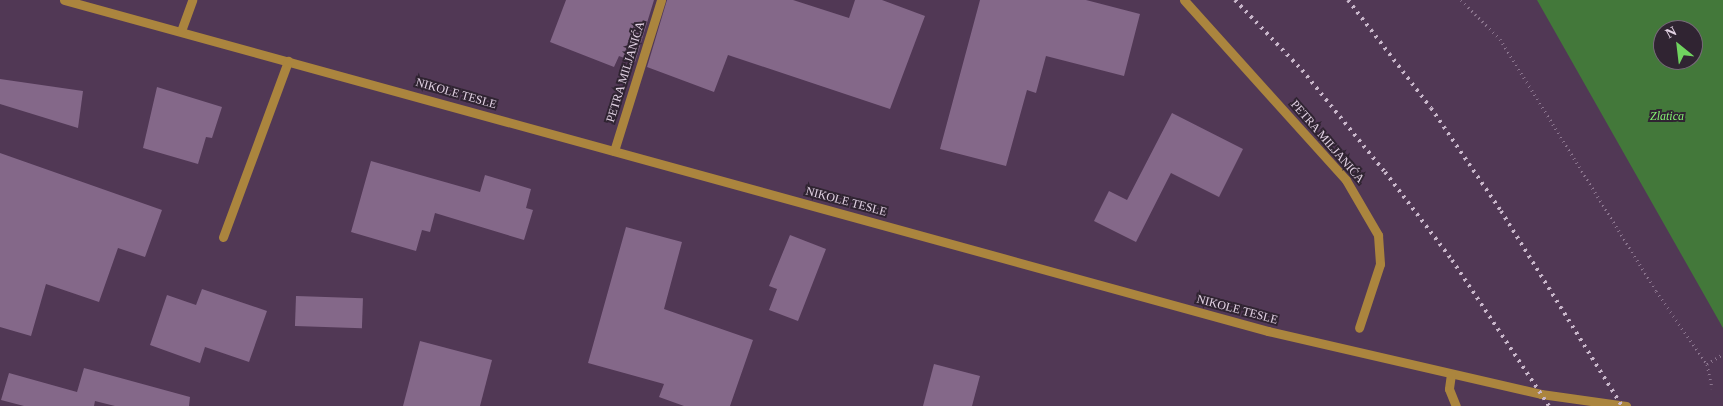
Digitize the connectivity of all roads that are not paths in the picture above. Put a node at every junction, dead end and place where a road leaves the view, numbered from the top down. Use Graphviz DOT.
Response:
graph roads {
  1 [pos="64,0"];
  2 [pos="192,0"];
  3 [pos="661,0"];
  4 [pos="1184,0"];
  5 [pos="181,31"];
  6 [pos="288,61"];
  7 [pos="614,151"];
  8 [pos="224,237"];
  9 [pos="1359,328"];
  10 [pos="1451,374"];
  11 [pos="1456,406"];
  12 [pos="1626,406"];
  1 -- 5 [label="street, NIKOLE TESLE"];
  2 -- 5 [label="street"];
  3 -- 7 [label="street, PETRA MILJANIĆA"];
  4 -- 9 [label="street, PETRA MILJANIĆA"];
  5 -- 6 [label="street, NIKOLE TESLE"];
  6 -- 7 [label="street, NIKOLE TESLE"];
  6 -- 8 [label="street"];
  7 -- 10 [label="street, NIKOLE TESLE"];
  10 -- 11 [label="street"];
  10 -- 12 [label="street, NIKOLE TESLE"];
}
